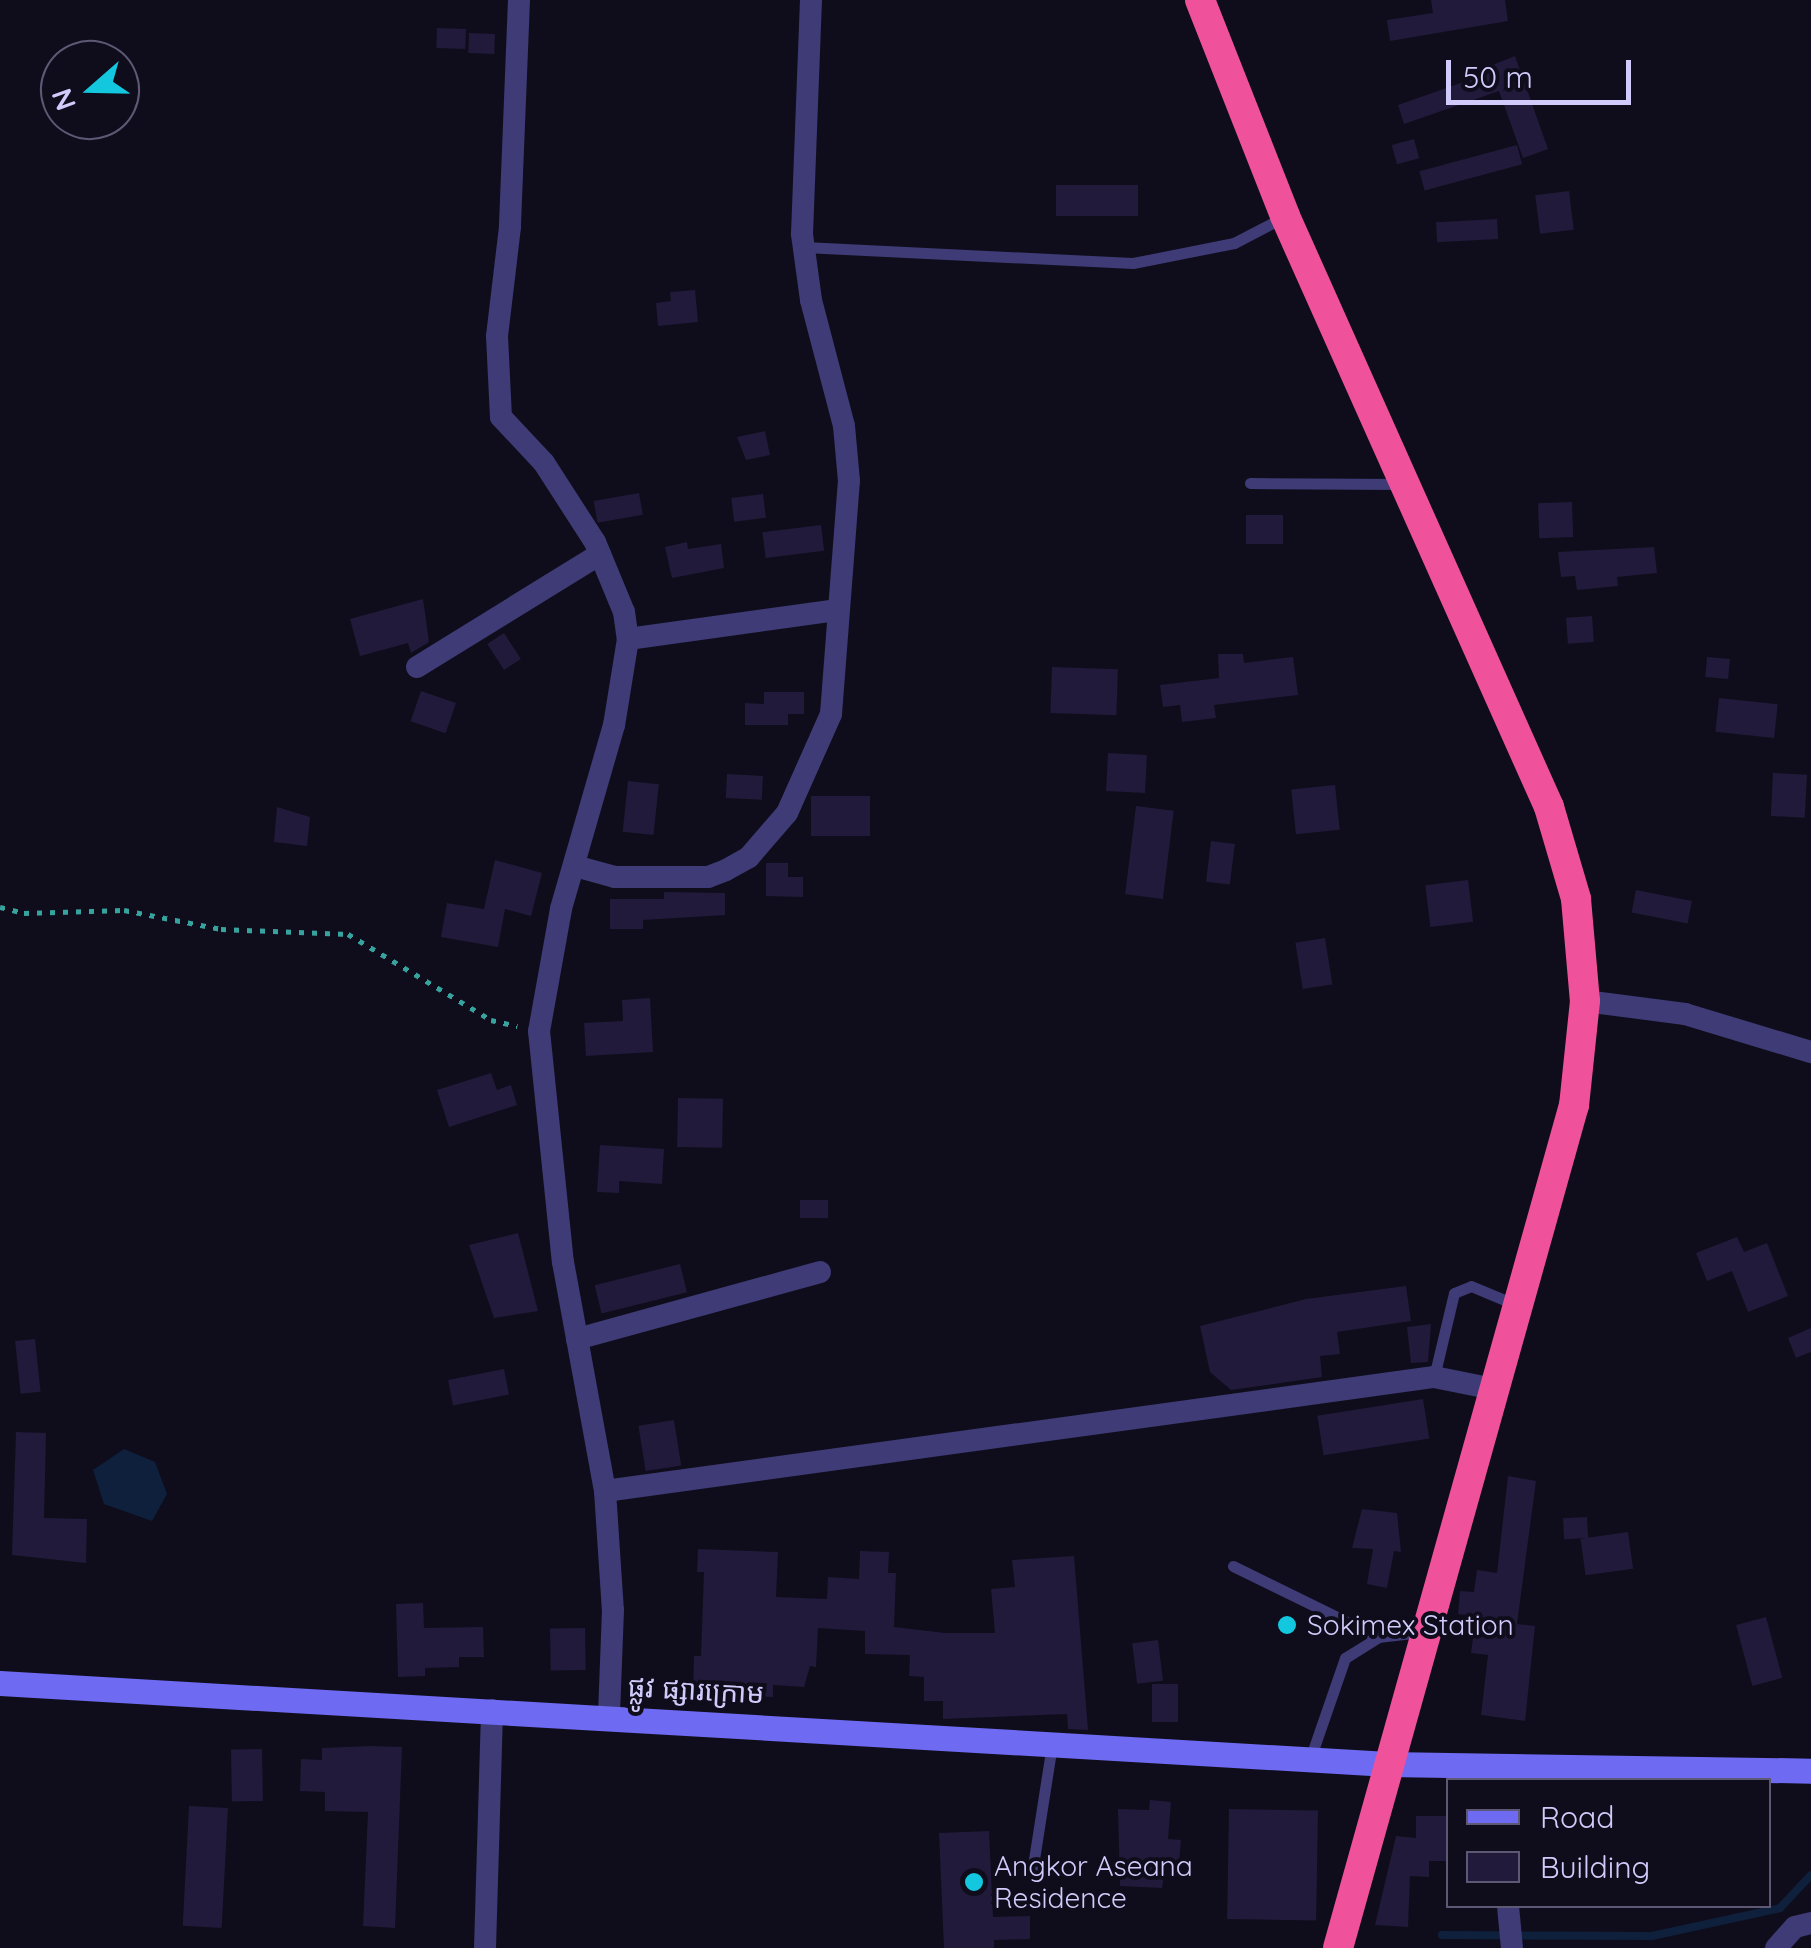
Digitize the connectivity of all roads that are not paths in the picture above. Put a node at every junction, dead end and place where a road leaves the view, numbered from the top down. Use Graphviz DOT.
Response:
graph roads {
  1 [pos="519,0"];
  2 [pos="811,0"];
  3 [pos="1200,0"];
  4 [pos="1286,216"];
  5 [pos="804,247"];
  6 [pos="1250,484"];
  7 [pos="1402,484"];
  8 [pos="600,554"];
  9 [pos="838,610"];
  10 [pos="628,639"];
  11 [pos="417,667"];
  12 [pos="576,866"];
  13 [pos="1585,1001"];
  14 [pos="1811,1052"];
  15 [pos="820,1272"];
  16 [pos="1518,1306"];
  17 [pos="576,1340"];
  18 [pos="1434,1377"];
  19 [pos="1494,1390"];
  20 [pos="605,1492"];
  21 [pos="1233,1566"];
  22 [pos="1427,1632"];
  23 [pos="1378,1637"];
  24 [pos="0,1683"];
  25 [pos="492,1710"];
  26 [pos="609,1715"];
  27 [pos="1052,1741"];
  28 [pos="1310,1759"];
  29 [pos="1388,1764"];
  30 [pos="1811,1771"];
  31 [pos="1499,1773"];
  32 [pos="1032,1872"];
  33 [pos="1811,1923"];
  34 [pos="485,1948"];
  35 [pos="1338,1948"];
  36 [pos="1776,1948"];
  1 -- 8 [label="street"];
  2 -- 5 [label="street"];
  3 -- 4 [label="highway"];
  4 -- 5 [label="lane"];
  4 -- 7 [label="highway"];
  5 -- 9 [label="street"];
  6 -- 7 [label="lane"];
  7 -- 13 [label="highway"];
  8 -- 10 [label="street"];
  8 -- 11 [label="street"];
  9 -- 10 [label="street"];
  9 -- 12 [label="street"];
  10 -- 12 [label="street"];
  12 -- 17 [label="street"];
  13 -- 14 [label="street"];
  13 -- 16 [label="highway"];
  15 -- 17 [label="street"];
  16 -- 18 [label="lane"];
  16 -- 19 [label="highway"];
  17 -- 20 [label="street"];
  18 -- 19 [label="street"];
  18 -- 20 [label="street"];
  19 -- 22 [label="highway"];
  20 -- 26 [label="street"];
  21 -- 23 [label="lane"];
  22 -- 23 [label="lane"];
  22 -- 29 [label="highway"];
  23 -- 28 [label="lane"];
  24 -- 25 [label="main road, ផ្លូវ ផ្សារក្រោម"];
  25 -- 26 [label="main road, ផ្លូវ ផ្សារក្រោម"];
  25 -- 34 [label="street"];
  26 -- 27 [label="main road, ផ្លូវ ផ្សារក្រោម"];
  27 -- 28 [label="main road, ផ្លូវ ផ្សារក្រោម"];
  27 -- 32 [label="lane"];
  28 -- 29 [label="main road, ផ្លូវ ផ្សារក្រោម"];
  29 -- 31 [label="main road, ផ្លូវ ផ្សារក្រោម"];
  29 -- 35 [label="highway"];
  30 -- 31 [label="main road, ផ្លូវ ផ្សារក្រោម"];
  33 -- 36 [label="street"];
}
